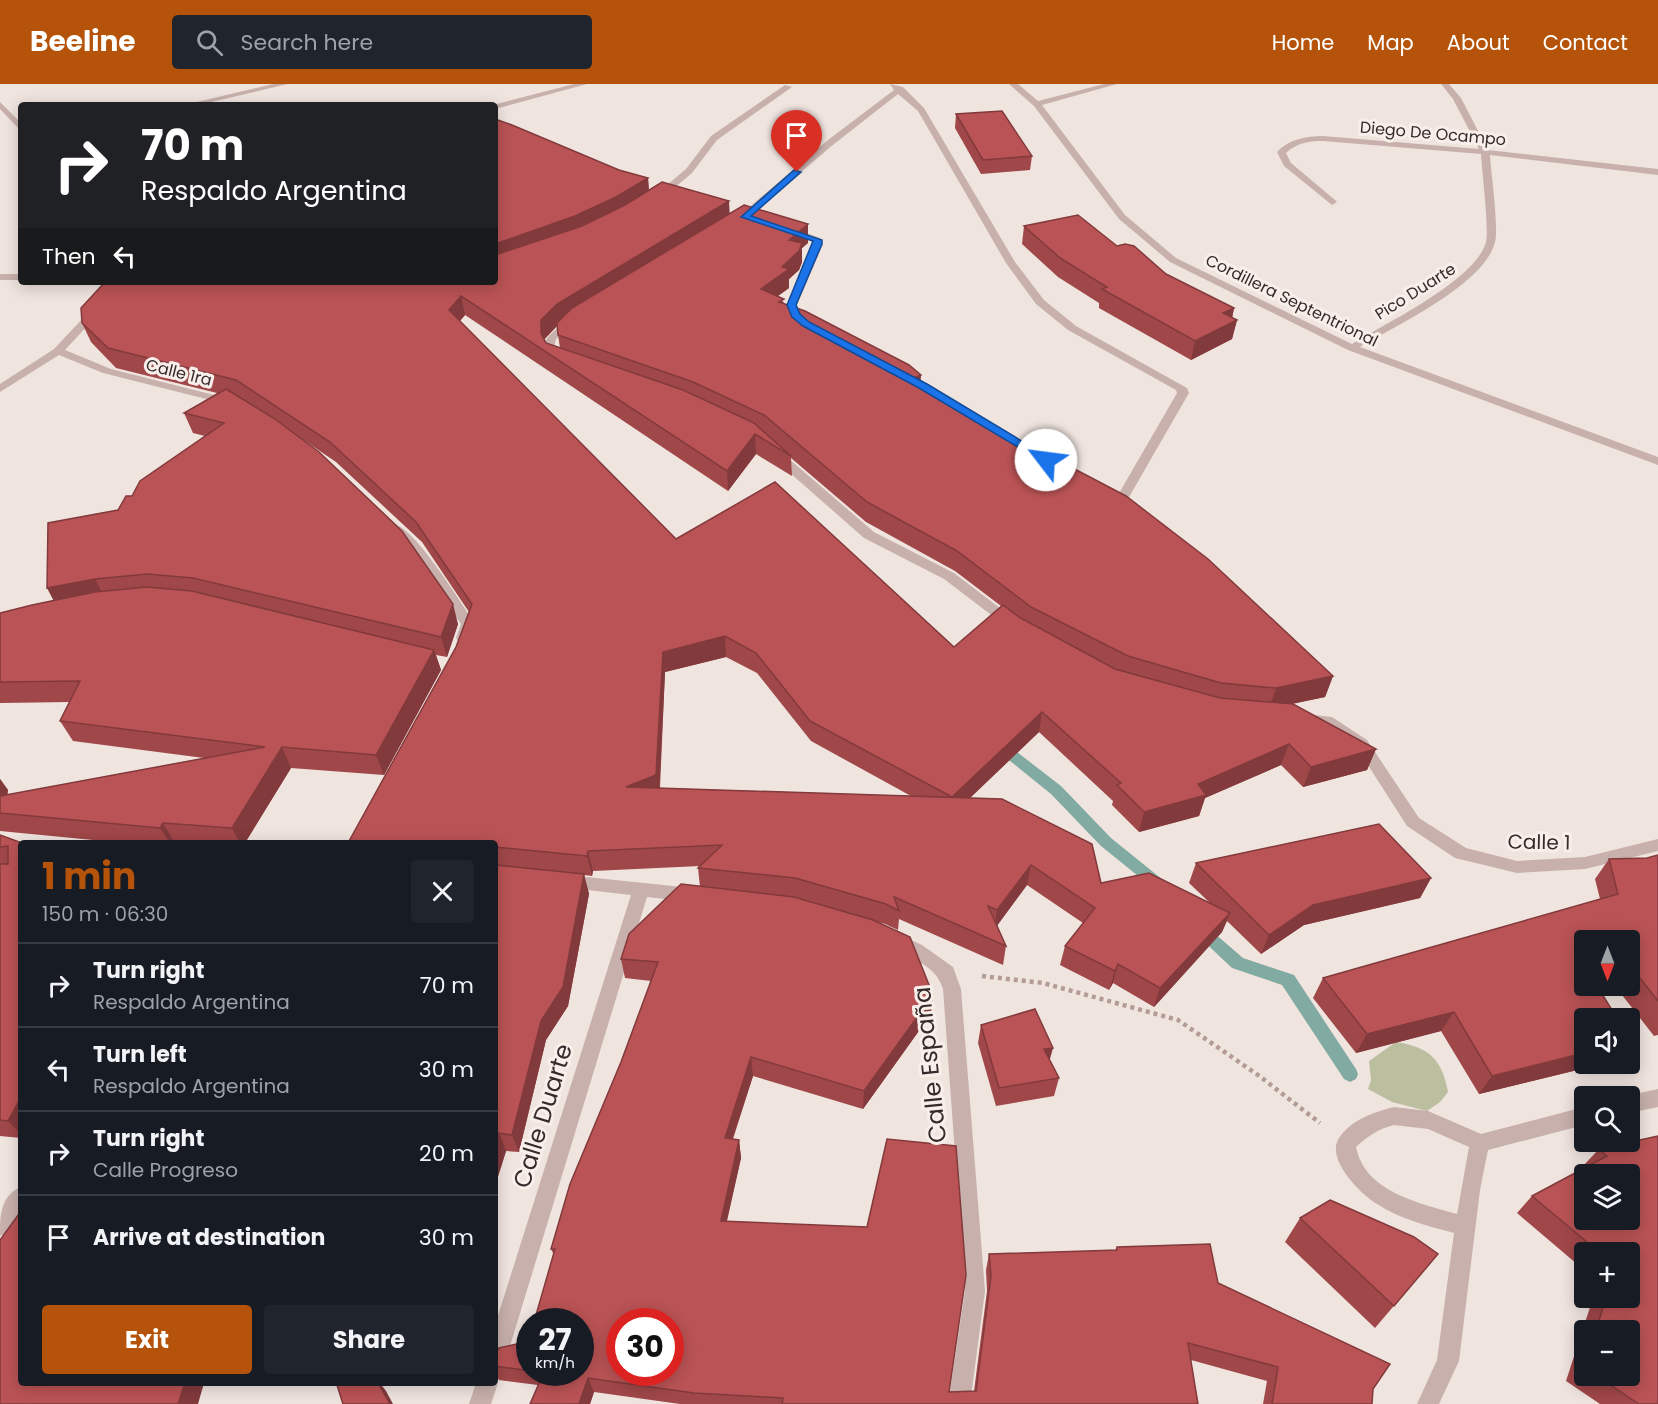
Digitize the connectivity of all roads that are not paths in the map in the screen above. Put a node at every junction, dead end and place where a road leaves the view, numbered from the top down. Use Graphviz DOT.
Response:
graph roads {
  1 [pos="284,84"];
  2 [pos="583,84"];
  3 [pos="1012,84"];
  4 [pos="1113,84"];
  5 [pos="1445,84"];
  6 [pos="788,87"];
  7 [pos="896,87"];
  8 [pos="202,102"];
  9 [pos="0,104"];
  10 [pos="1037,104"];
  11 [pos="498,106"];
  12 [pos="18,125"];
  13 [pos="1485,152"];
  14 [pos="1658,172"];
  15 [pos="660,191"];
  16 [pos="676,196"];
  17 [pos="1332,202"];
  18 [pos="644,205"];
  19 [pos="778,226"];
  20 [pos="725,228"];
  21 [pos="0,277"];
  22 [pos="18,277"];
  23 [pos="120,285"];
  24 [pos="580,317"];
  25 [pos="816,329"];
  26 [pos="1352,348"];
  27 [pos="58,351"];
  28 [pos="575,366"];
  29 [pos="0,389"];
  30 [pos="238,404"];
  31 [pos="959,409"];
  32 [pos="767,446"];
  33 [pos="1048,461"];
  34 [pos="1658,461"];
  35 [pos="1100,490"];
  36 [pos="390,523"];
  37 [pos="1022,632"];
  38 [pos="460,645"];
  39 [pos="1293,718"];
  40 [pos="1658,845"];
  41 [pos="551,880"];
  42 [pos="641,889"];
  43 [pos="712,897"];
  44 [pos="878,931"];
  45 [pos="1656,1100"];
  46 [pos="1640,1102"];
  47 [pos="1574,1119"];
  48 [pos="1480,1143"];
  49 [pos="18,1201"];
  50 [pos="0,1226"];
  51 [pos="1465,1226"];
  52 [pos="498,1349"];
  53 [pos="486,1386"];
  54 [pos="480,1404"];
  55 [pos="959,1404"];
  56 [pos="1428,1404"];
  1 -- 8 [label="street"];
  2 -- 11 [label="street"];
  3 -- 10 [label="street, Cordillera Septentrional"];
  4 -- 10 [label="street"];
  5 -- 13 [label="street, Pico Duarte"];
  6 -- 15 [label="street"];
  7 -- 20 [label="street"];
  7 -- 35 [label="street"];
  9 -- 12 [label="street"];
  10 -- 26 [label="street, Cordillera Septentrional"];
  13 -- 14 [label="street, Diego De Ocampo"];
  13 -- 17 [label="street, Diego De Ocampo"];
  13 -- 26 [label="street, Pico Duarte"];
  15 -- 16 [label="street"];
  15 -- 18 [label="street"];
  19 -- 25 [label="street"];
  21 -- 22 [label="street"];
  23 -- 27 [label="street"];
  24 -- 28 [label="street"];
  26 -- 34 [label="street, Cordillera Septentrional"];
  27 -- 29 [label="street"];
  27 -- 30 [label="street, Calle 1ra"];
  31 -- 33 [label="street"];
  32 -- 37 [label="street"];
  36 -- 38 [label="street"];
  39 -- 40 [label="street, Calle 1"];
  41 -- 42 [label="street"];
  42 -- 43 [label="street"];
  42 -- 52 [label="street, Calle Duarte"];
  44 -- 55 [label="street, Calle España"];
  45 -- 46 [label="street"];
  47 -- 48 [label="street"];
  48 -- 51 [label="street"];
  48 -- 51 [label="street"];
  49 -- 50 [label="street"];
  51 -- 56 [label="street"];
  53 -- 54 [label="street"];
}
